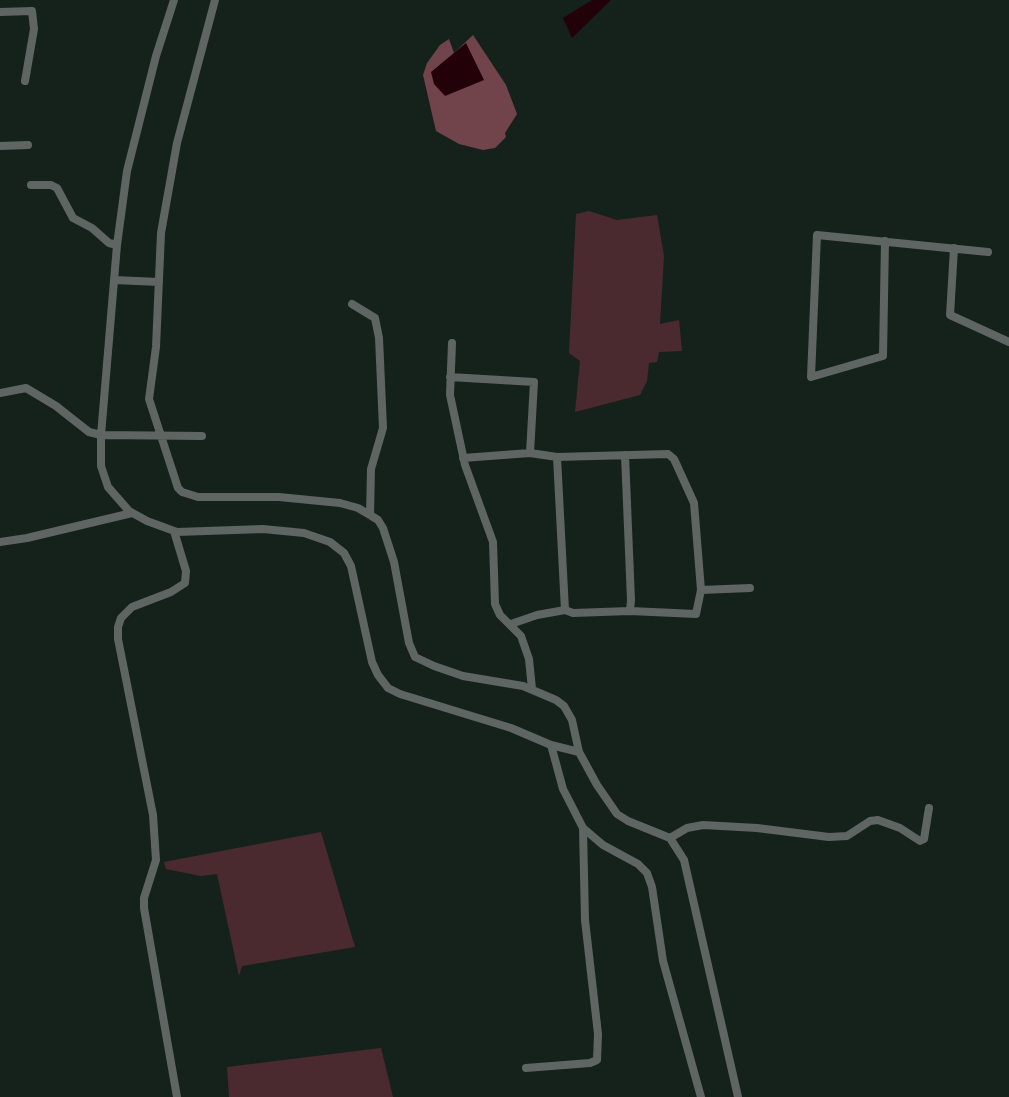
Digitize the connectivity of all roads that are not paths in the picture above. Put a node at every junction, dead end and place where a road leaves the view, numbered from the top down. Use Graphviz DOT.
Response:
graph roads {
  1 [pos="174,0"];
  2 [pos="215,0"];
  3 [pos="0,12"];
  4 [pos="25,81"];
  5 [pos="28,145"];
  6 [pos="0,146"];
  7 [pos="31,185"];
  8 [pos="884,242"];
  9 [pos="117,245"];
  10 [pos="954,248"];
  11 [pos="988,252"];
  12 [pos="114,280"];
  13 [pos="159,282"];
  14 [pos="352,304"];
  15 [pos="1009,342"];
  16 [pos="452,343"];
  17 [pos="450,377"];
  18 [pos="0,393"];
  19 [pos="101,435"];
  20 [pos="161,436"];
  21 [pos="202,436"];
  22 [pos="530,453"];
  23 [pos="625,455"];
  24 [pos="557,457"];
  25 [pos="463,458"];
  26 [pos="132,513"];
  27 [pos="370,515"];
  28 [pos="174,531"];
  29 [pos="0,542"];
  30 [pos="750,588"];
  31 [pos="701,590"];
  32 [pos="565,610"];
  33 [pos="630,611"];
  34 [pos="511,624"];
  35 [pos="532,689"];
  36 [pos="551,745"];
  37 [pos="579,752"];
  38 [pos="929,808"];
  39 [pos="583,828"];
  40 [pos="670,838"];
  41 [pos="526,1068"];
  42 [pos="177,1097"];
  43 [pos="701,1097"];
  44 [pos="738,1097"];
  1 -- 9 [label="street"];
  2 -- 13 [label="street"];
  3 -- 4 [label="street"];
  5 -- 6 [label="street"];
  7 -- 9 [label="street"];
  8 -- 8 [label="street"];
  8 -- 10 [label="street"];
  9 -- 12 [label="street"];
  10 -- 11 [label="street"];
  10 -- 15 [label="street"];
  12 -- 13 [label="street"];
  12 -- 19 [label="street"];
  13 -- 20 [label="street"];
  14 -- 27 [label="street"];
  16 -- 17 [label="street"];
  17 -- 22 [label="street"];
  17 -- 25 [label="street"];
  18 -- 19 [label="street"];
  19 -- 20 [label="street"];
  19 -- 26 [label="street"];
  20 -- 21 [label="street"];
  20 -- 27 [label="street"];
  22 -- 24 [label="street"];
  22 -- 25 [label="street"];
  23 -- 24 [label="street"];
  23 -- 31 [label="street"];
  23 -- 33 [label="street"];
  24 -- 32 [label="street"];
  25 -- 34 [label="street"];
  26 -- 28 [label="street"];
  26 -- 29 [label="street"];
  27 -- 35 [label="street"];
  28 -- 36 [label="street"];
  28 -- 42 [label="street"];
  30 -- 31 [label="street"];
  31 -- 33 [label="street"];
  32 -- 33 [label="street"];
  32 -- 34 [label="street"];
  34 -- 35 [label="street"];
  35 -- 37 [label="street"];
  36 -- 37 [label="street"];
  36 -- 39 [label="street"];
  37 -- 40 [label="street"];
  38 -- 40 [label="street"];
  39 -- 41 [label="street"];
  39 -- 43 [label="street"];
  40 -- 44 [label="street"];
}
